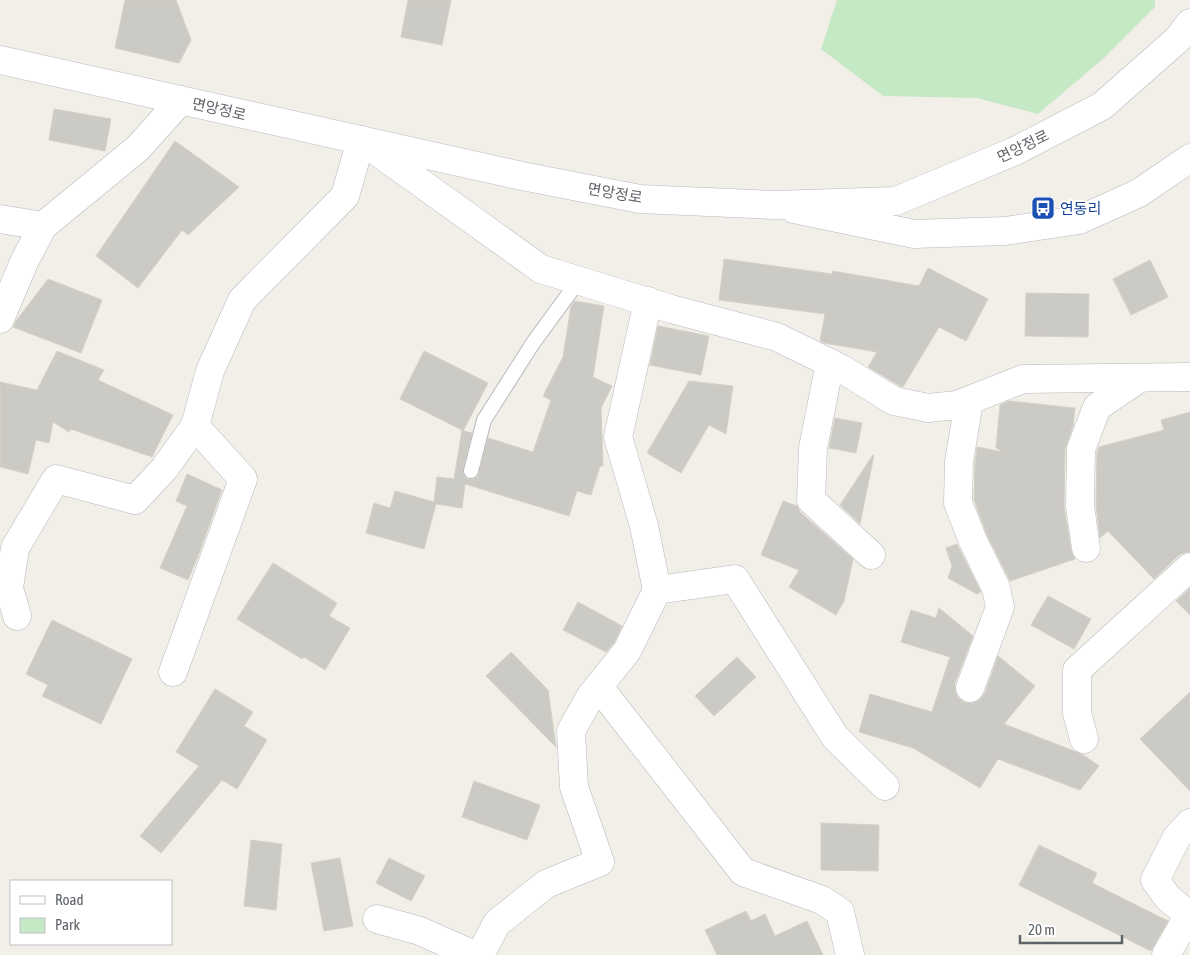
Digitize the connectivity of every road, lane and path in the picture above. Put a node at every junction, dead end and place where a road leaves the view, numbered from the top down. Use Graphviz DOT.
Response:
graph roads {
  1 [pos="1190,23"];
  2 [pos="0,60"];
  3 [pos="181,100"];
  4 [pos="361,140"];
  5 [pos="1190,158"];
  6 [pos="775,205"];
  7 [pos="0,219"];
  8 [pos="43,226"];
  9 [pos="579,280"];
  10 [pos="648,301"];
  11 [pos="0,319"];
  12 [pos="830,363"];
  13 [pos="1190,377"];
  14 [pos="1140,378"];
  15 [pos="969,401"];
  16 [pos="195,426"];
  17 [pos="471,471"];
  18 [pos="1086,548"];
  19 [pos="872,555"];
  20 [pos="1190,567"];
  21 [pos="657,590"];
  22 [pos="17,616"];
  23 [pos="172,672"];
  24 [pos="598,687"];
  25 [pos="970,688"];
  26 [pos="1084,738"];
  27 [pos="885,786"];
  28 [pos="1190,822"];
  29 [pos="377,919"];
  30 [pos="474,955"];
  31 [pos="480,955"];
  32 [pos="850,955"];
  33 [pos="1166,955"];
  1 -- 6 [label="street, 면앙정로"];
  2 -- 3 [label="street, 면앙정로"];
  3 -- 4 [label="street, 면앙정로"];
  3 -- 8 [label="street"];
  4 -- 6 [label="street, 면앙정로"];
  4 -- 9 [label="street"];
  4 -- 16 [label="street"];
  5 -- 6 [label="street"];
  7 -- 8 [label="street"];
  8 -- 11 [label="street"];
  9 -- 10 [label="street"];
  9 -- 17 [label="lane"];
  10 -- 12 [label="street"];
  10 -- 21 [label="street"];
  12 -- 15 [label="street"];
  12 -- 19 [label="street"];
  13 -- 14 [label="street"];
  14 -- 15 [label="street"];
  14 -- 18 [label="street"];
  15 -- 25 [label="street"];
  16 -- 22 [label="street"];
  16 -- 23 [label="street"];
  20 -- 26 [label="street"];
  21 -- 24 [label="street"];
  21 -- 27 [label="street"];
  24 -- 31 [label="street"];
  24 -- 32 [label="street"];
  28 -- 33 [label="street"];
  29 -- 30 [label="street"];
}
